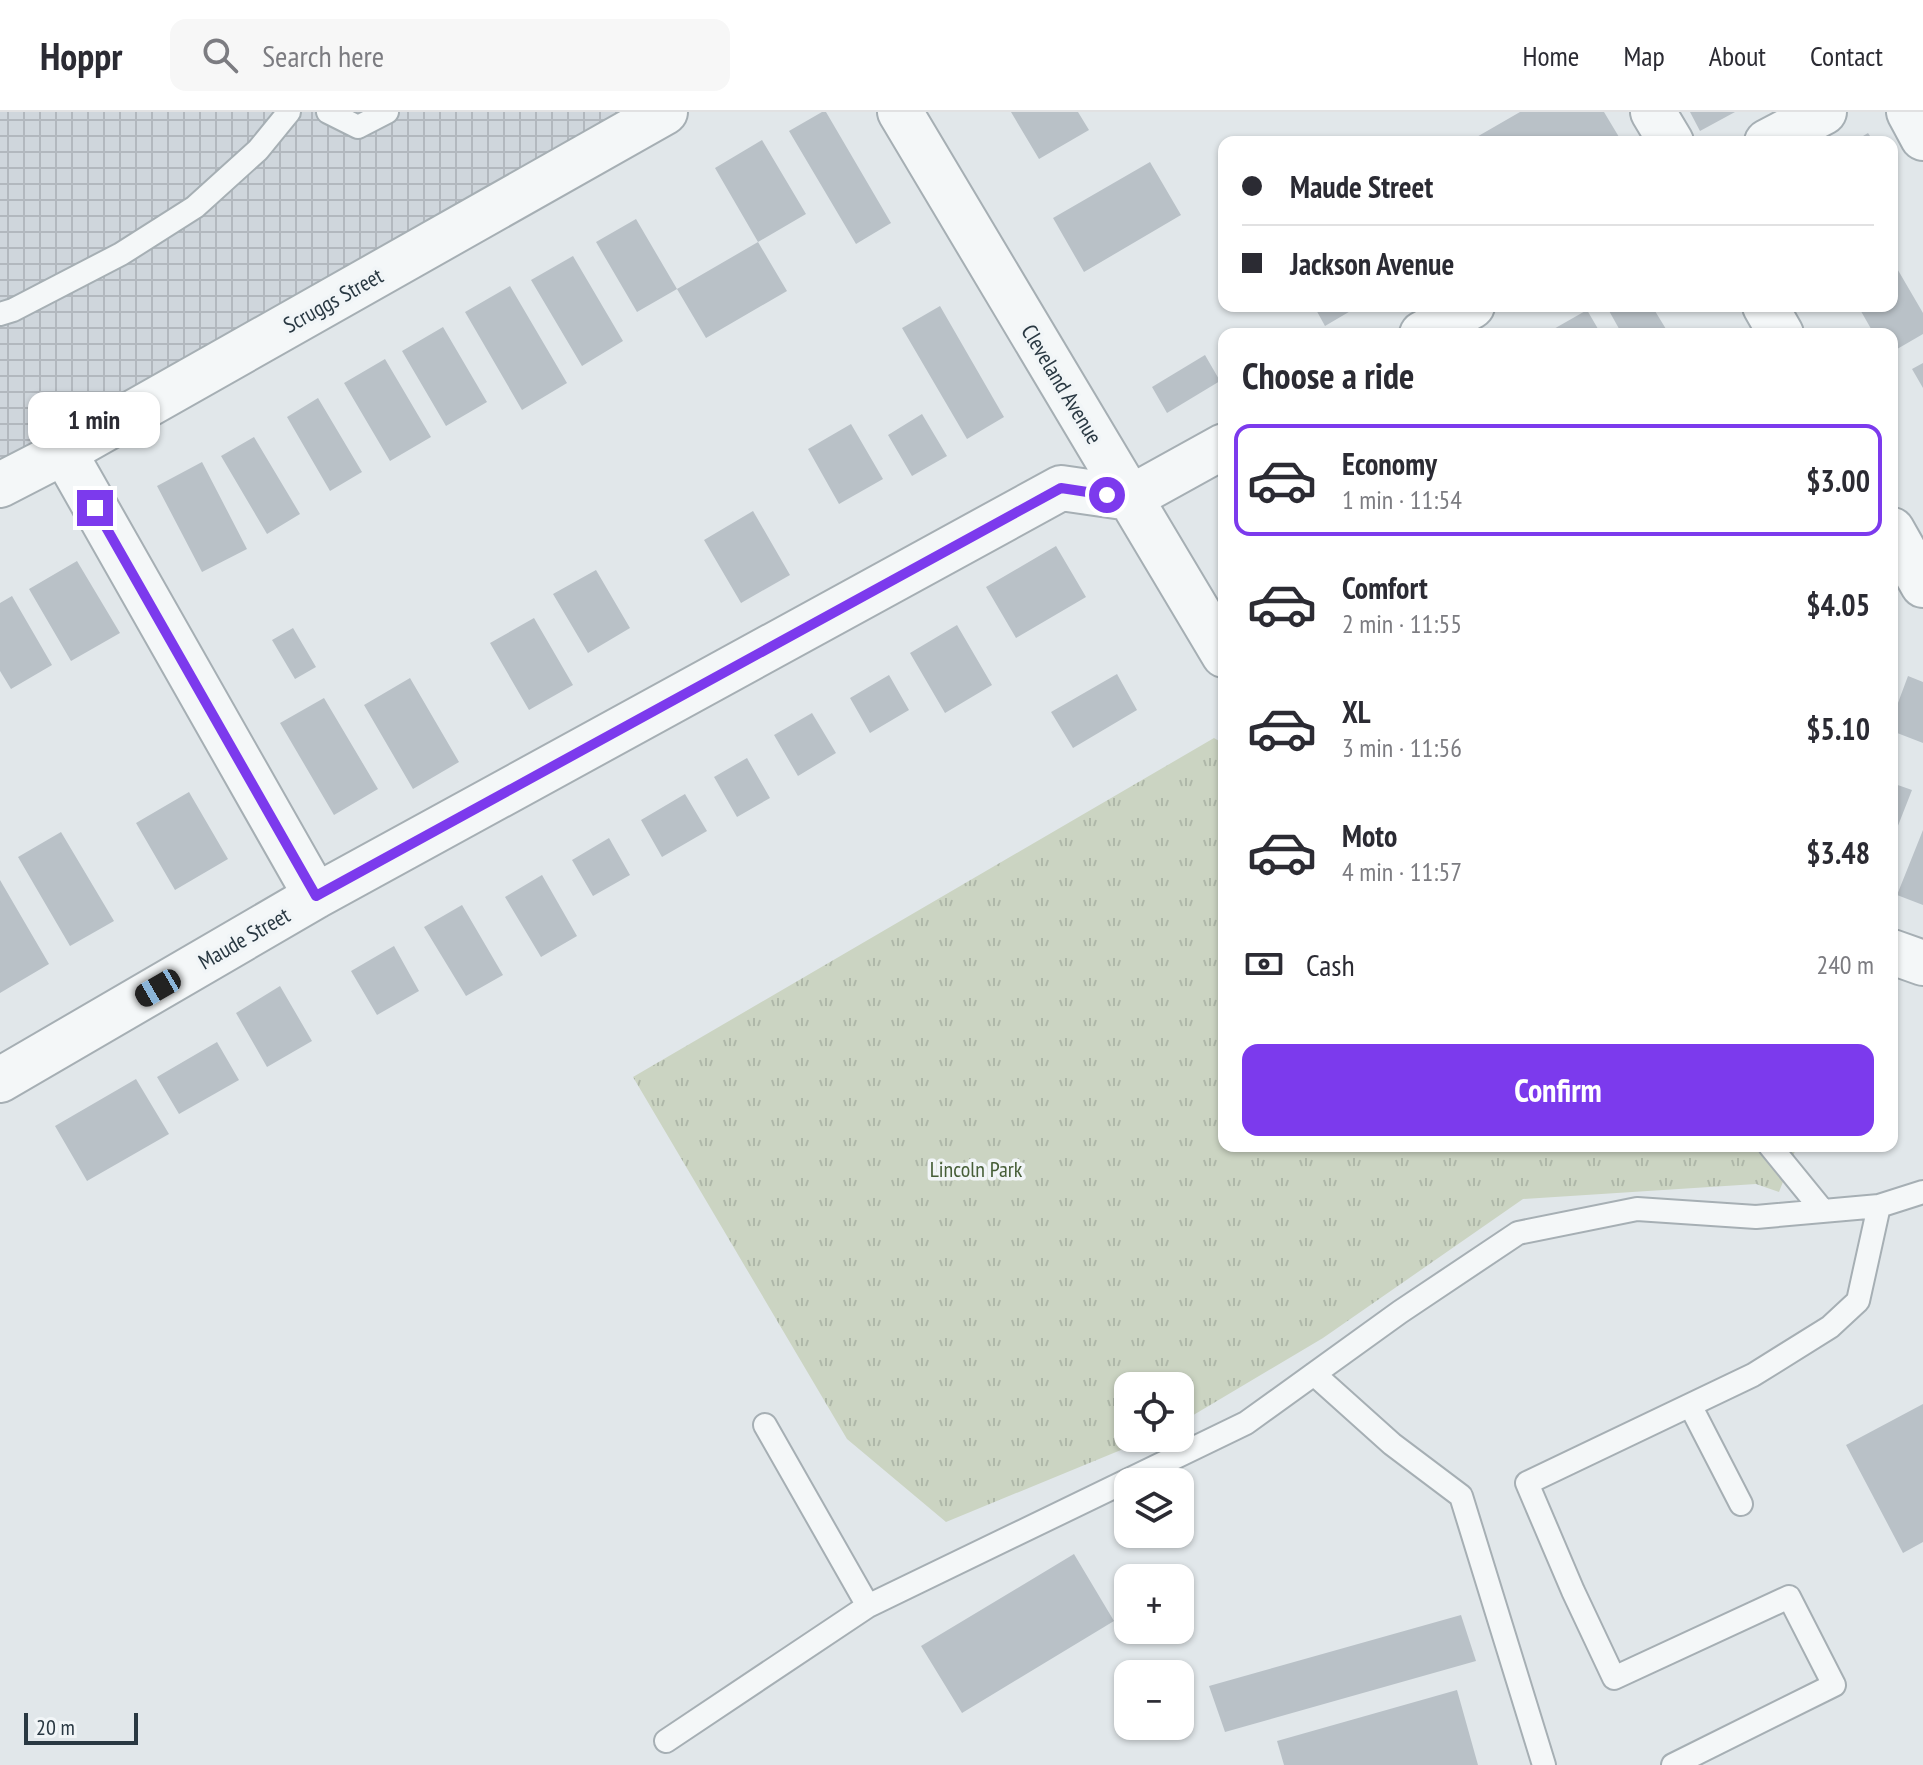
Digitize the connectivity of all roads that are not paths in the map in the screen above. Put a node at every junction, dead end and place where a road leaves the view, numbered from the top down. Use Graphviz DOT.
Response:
graph roads {
  1 [pos="289,112"];
  2 [pos="328,112"];
  3 [pos="387,112"];
  4 [pos="665,112"];
  5 [pos="900,112"];
  6 [pos="1653,112"];
  7 [pos="1824,112"];
  8 [pos="1909,112"];
  9 [pos="1667,136"];
  10 [pos="1778,136"];
  11 [pos="1923,138"];
  12 [pos="1461,312"];
  13 [pos="0,314"];
  14 [pos="1433,328"];
  15 [pos="1218,449"];
  16 [pos="64,452"];
  17 [pos="0,485"];
  18 [pos="1130,498"];
  19 [pos="1898,541"];
  20 [pos="1923,585"];
  21 [pos="1218,645"];
  22 [pos="316,896"];
  23 [pos="1898,954"];
  24 [pos="1923,963"];
  25 [pos="0,1080"];
  26 [pos="1775,1152"];
  27 [pos="1923,1192"];
  28 [pos="1879,1206"];
  29 [pos="1823,1211"];
  30 [pos="1314,1374"];
  31 [pos="1690,1405"];
  32 [pos="765,1425"];
  33 [pos="1741,1504"];
  34 [pos="868,1606"];
  35 [pos="666,1741"];
  36 [pos="1544,1765"];
  37 [pos="1673,1765"];
  1 -- 13 [label="lane"];
  2 -- 3 [label="lane"];
  4 -- 16 [label="street, Scruggs Street"];
  5 -- 18 [label="street, Cleveland Avenue"];
  6 -- 9 [label="street"];
  7 -- 10 [label="street"];
  8 -- 11 [label="street"];
  12 -- 14 [label="street"];
  15 -- 18 [label="street"];
  16 -- 17 [label="street, Scruggs Street"];
  16 -- 22 [label="street"];
  18 -- 21 [label="street, Cleveland Avenue"];
  18 -- 22 [label="street, Maude Street"];
  19 -- 20 [label="street"];
  22 -- 25 [label="street, Maude Street"];
  23 -- 24 [label="street"];
  26 -- 29 [label="lane"];
  27 -- 28 [label="lane"];
  28 -- 29 [label="lane"];
  28 -- 31 [label="lane"];
  29 -- 30 [label="lane"];
  30 -- 34 [label="lane"];
  30 -- 36 [label="lane"];
  31 -- 33 [label="lane"];
  31 -- 37 [label="lane"];
  32 -- 34 [label="lane"];
  34 -- 35 [label="lane"];
}
